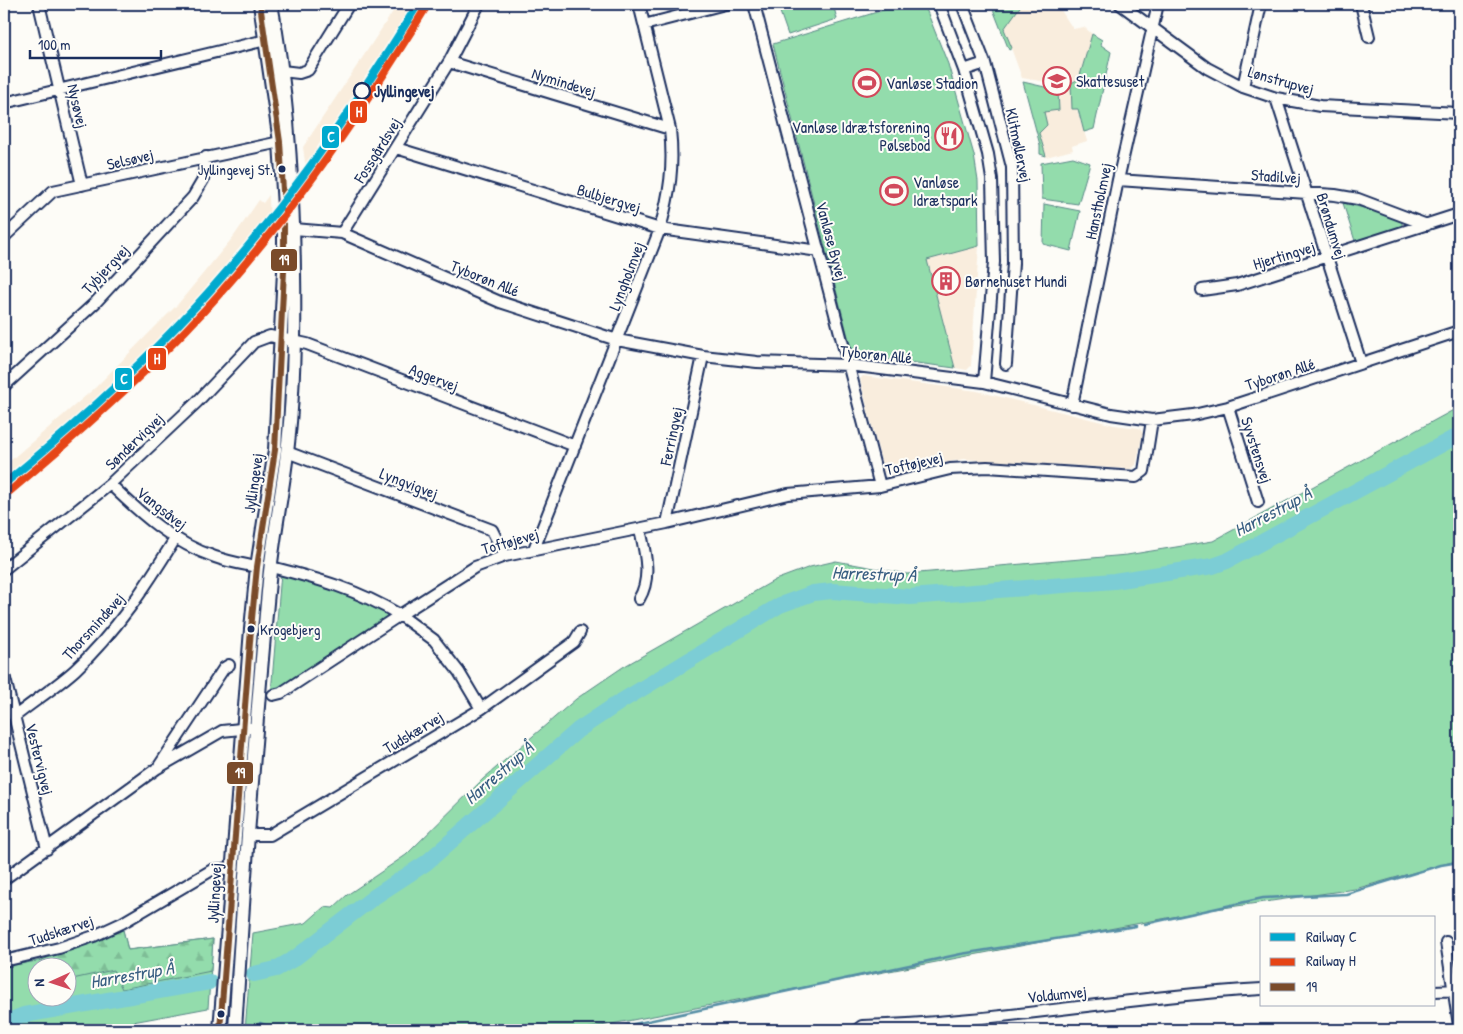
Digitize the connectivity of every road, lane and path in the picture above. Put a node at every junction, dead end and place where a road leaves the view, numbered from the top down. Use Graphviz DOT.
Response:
graph roads {
  1 [pos="39,4"];
  2 [pos="260,4"];
  3 [pos="271,4"];
  4 [pos="348,4"];
  5 [pos="479,4"];
  6 [pos="639,4"];
  7 [pos="725,4"];
  8 [pos="754,4"];
  9 [pos="940,4"];
  10 [pos="962,4"];
  11 [pos="1120,4"];
  12 [pos="1158,4"];
  13 [pos="1261,4"];
  14 [pos="1361,4"];
  15 [pos="644,25"];
  16 [pos="1152,28"];
  17 [pos="1369,37"];
  18 [pos="266,40"];
  19 [pos="449,62"];
  20 [pos="985,64"];
  21 [pos="964,70"];
  22 [pos="282,71"];
  23 [pos="1243,87"];
  24 [pos="59,89"];
  25 [pos="1276,98"];
  26 [pos="4,103"];
  27 [pos="1459,113"];
  28 [pos="670,129"];
  29 [pos="280,142"];
  30 [pos="396,148"];
  31 [pos="206,157"];
  32 [pos="1118,180"];
  33 [pos="82,185"];
  34 [pos="1306,193"];
  35 [pos="1459,214"];
  36 [pos="1427,225"];
  37 [pos="294,229"];
  38 [pos="660,229"];
  39 [pos="342,233"];
  40 [pos="4,237"];
  41 [pos="819,251"];
  42 [pos="1326,257"];
  43 [pos="994,262"];
  44 [pos="1013,263"];
  45 [pos="1202,290"];
  46 [pos="1459,331"];
  47 [pos="280,338"];
  48 [pos="617,340"];
  49 [pos="295,342"];
  50 [pos="703,356"];
  51 [pos="1361,363"];
  52 [pos="1006,364"];
  53 [pos="849,365"];
  54 [pos="984,382"];
  55 [pos="4,386"];
  56 [pos="1072,405"];
  57 [pos="1228,407"];
  58 [pos="1152,420"];
  59 [pos="575,446"];
  60 [pos="287,452"];
  61 [pos="110,484"];
  62 [pos="880,486"];
  63 [pos="1258,502"];
  64 [pos="667,523"];
  65 [pos="640,529"];
  66 [pos="175,539"];
  67 [pos="531,549"];
  68 [pos="505,556"];
  69 [pos="257,567"];
  70 [pos="271,567"];
  71 [pos="4,569"];
  72 [pos="639,599"];
  73 [pos="400,615"];
  74 [pos="580,632"];
  75 [pos="229,665"];
  76 [pos="4,675"];
  77 [pos="273,695"];
  78 [pos="481,709"];
  79 [pos="14,717"];
  80 [pos="243,728"];
  81 [pos="256,729"];
  82 [pos="156,770"];
  83 [pos="248,835"];
  84 [pos="47,849"];
  85 [pos="232,868"];
  86 [pos="4,879"];
  87 [pos="1446,942"];
  88 [pos="4,961"];
  89 [pos="1260,989"];
  90 [pos="1436,991"];
  91 [pos="1457,991"];
  92 [pos="1459,1025"];
  93 [pos="220,1030"];
  94 [pos="234,1030"];
  95 [pos="857,1030"];
  1 -- 24 [label="street, Nysøvej"];
  2 -- 18 [label="street, Jyllingevej"];
  3 -- 22 [label="street, Jyllingevej"];
  4 -- 22 [label="street"];
  5 -- 19 [label="street, Fossgårdsvej"];
  6 -- 15 [label="street, Lyngholmvej"];
  7 -- 15 [label="street"];
  8 -- 41 [label="street, Vanløse Byvej"];
  9 -- 21 [label="street, Klitmøllervej"];
  10 -- 20 [label="street, Klitmøllervej"];
  11 -- 16 [label="street, Lønstrupvej"];
  12 -- 16 [label="street, Hanstholmvej"];
  13 -- 23 [label="street"];
  14 -- 17 [label="street"];
  15 -- 28 [label="street, Lyngholmvej"];
  16 -- 23 [label="street, Lønstrupvej"];
  16 -- 32 [label="street, Hanstholmvej"];
  18 -- 24 [label="street"];
  18 -- 29 [label="street, Jyllingevej"];
  19 -- 28 [label="street, Nymindevej"];
  19 -- 30 [label="street, Fossgårdsvej"];
  20 -- 21 [label="street"];
  20 -- 44 [label="street, Klitmøllervej"];
  21 -- 43 [label="street, Klitmøllervej"];
  22 -- 37 [label="street, Jyllingevej"];
  23 -- 25 [label="street, Lønstrupvej"];
  24 -- 26 [label="street"];
  24 -- 33 [label="street, Nysøvej"];
  25 -- 27 [label="street, Lønstrupvej"];
  25 -- 34 [label="street, Brøndumvej"];
  28 -- 38 [label="street, Lyngholmvej"];
  29 -- 31 [label="street, Selsøvej"];
  29 -- 47 [label="street, Jyllingevej"];
  30 -- 38 [label="street, Bulbjergvej"];
  30 -- 39 [label="street, Fossgårdsvej"];
  31 -- 33 [label="street, Selsøvej"];
  31 -- 55 [label="street, Tybjergvej"];
  32 -- 34 [label="street, Stadilvej"];
  32 -- 56 [label="street, Hanstholmvej"];
  33 -- 40 [label="street, Selsøvej"];
  34 -- 36 [label="street, Stadilvej"];
  34 -- 42 [label="street, Brøndumvej"];
  35 -- 36 [label="street, Hjertingvej"];
  36 -- 42 [label="street, Hjertingvej"];
  37 -- 39 [label="street, Tyborøn Allé"];
  37 -- 49 [label="street, Jyllingevej"];
  38 -- 41 [label="street, Bulbjergvej"];
  38 -- 48 [label="street, Lyngholmvej"];
  39 -- 48 [label="street, Tyborøn Allé"];
  41 -- 53 [label="street, Vanløse Byvej"];
  42 -- 45 [label="street, Hjertingvej"];
  42 -- 51 [label="street, Brøndumvej"];
  43 -- 44 [label="street"];
  43 -- 54 [label="street, Klitmøllervej"];
  44 -- 52 [label="street, Klitmøllervej"];
  46 -- 51 [label="street, Tyborøn Allé"];
  47 -- 49 [label="street, Aggervej"];
  47 -- 61 [label="street, Søndervigvej"];
  47 -- 69 [label="street, Jyllingevej"];
  48 -- 50 [label="street, Tyborøn Allé"];
  48 -- 59 [label="street, Lyngholmvej"];
  49 -- 59 [label="street, Aggervej"];
  49 -- 60 [label="street, Jyllingevej"];
  50 -- 53 [label="street, Tyborøn Allé"];
  50 -- 64 [label="street, Ferringvej"];
  51 -- 57 [label="street, Tyborøn Allé"];
  53 -- 54 [label="street, Tyborøn Allé"];
  53 -- 62 [label="street, Vanløse Byvej"];
  54 -- 56 [label="street, Tyborøn Allé"];
  56 -- 58 [label="street, Tyborøn Allé"];
  57 -- 58 [label="street, Tyborøn Allé"];
  57 -- 63 [label="street, Syvstensvej"];
  58 -- 62 [label="street, Toftøjevej"];
  59 -- 67 [label="street, Lyngholmvej"];
  60 -- 68 [label="street, Lyngvigvej"];
  60 -- 70 [label="street, Jyllingevej"];
  61 -- 66 [label="street, Vangsåvej"];
  61 -- 71 [label="street, Søndervigvej"];
  62 -- 64 [label="street, Toftøjevej"];
  64 -- 65 [label="street, Toftøjevej"];
  65 -- 67 [label="street, Toftøjevej"];
  65 -- 72 [label="street"];
  66 -- 69 [label="street, Vangsåvej"];
  66 -- 79 [label="street, Thorsmindevej"];
  67 -- 68 [label="street, Toftøjevej"];
  68 -- 73 [label="street, Toftøjevej"];
  69 -- 80 [label="street, Jyllingevej"];
  70 -- 73 [label="street"];
  70 -- 81 [label="street, Jyllingevej"];
  73 -- 77 [label="street"];
  73 -- 78 [label="street"];
  74 -- 78 [label="street, Tudskærvej"];
  75 -- 82 [label="street"];
  76 -- 79 [label="street, Vestervigvej"];
  78 -- 83 [label="street, Tudskærvej"];
  79 -- 84 [label="street, Vestervigvej"];
  80 -- 81 [label="street"];
  80 -- 82 [label="street"];
  80 -- 85 [label="street, Jyllingevej"];
  81 -- 83 [label="street, Jyllingevej"];
  82 -- 84 [label="street"];
  83 -- 94 [label="street, Jyllingevej"];
  84 -- 86 [label="street"];
  85 -- 88 [label="street, Tudskærvej"];
  85 -- 93 [label="street, Jyllingevej"];
  87 -- 91 [label="street"];
  89 -- 95 [label="street, Voldumvej"];
  90 -- 91 [label="street"];
  91 -- 92 [label="street"];
}
